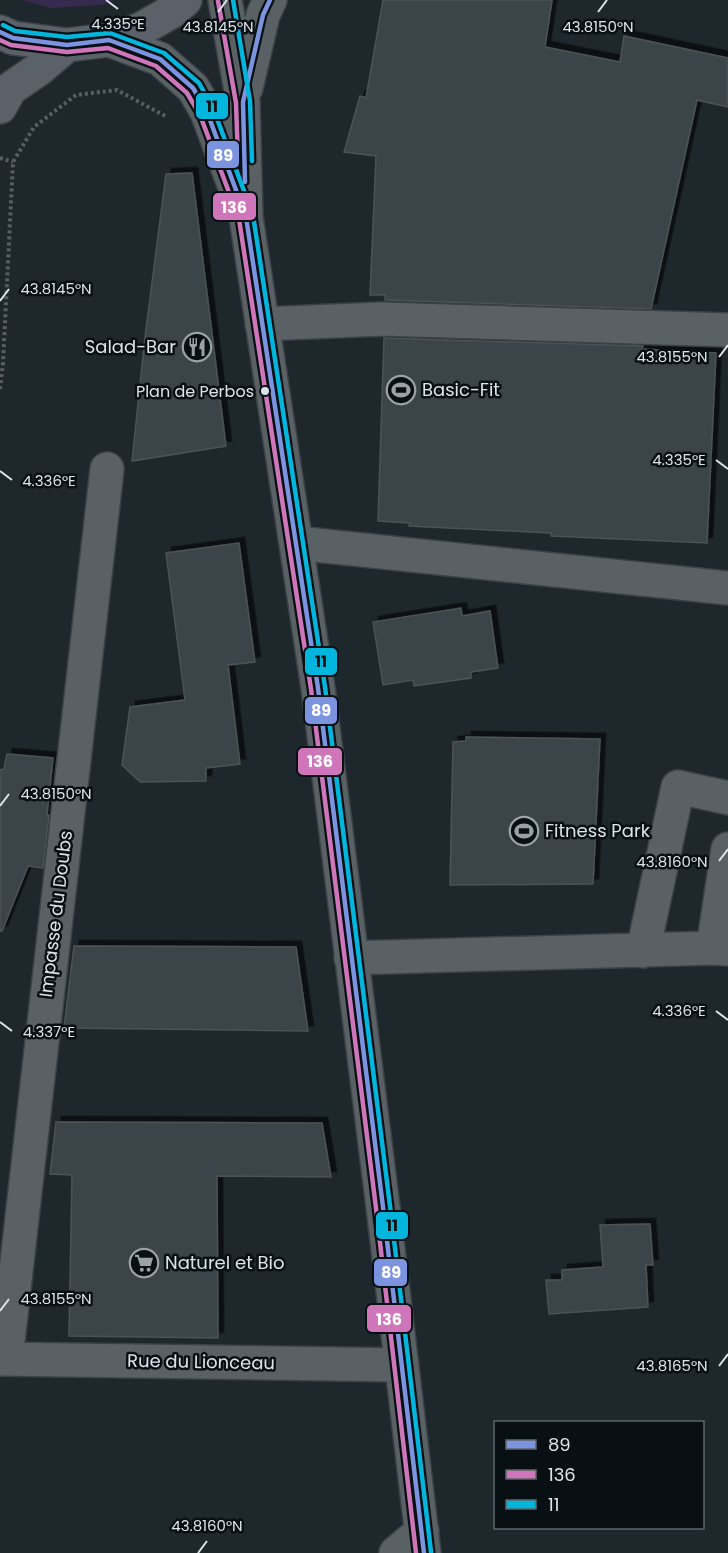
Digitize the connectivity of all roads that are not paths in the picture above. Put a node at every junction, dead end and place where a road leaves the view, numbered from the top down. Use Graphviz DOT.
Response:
graph roads {
  1 [pos="186,0"];
  2 [pos="225,0"];
  3 [pos="270,0"];
  4 [pos="0,32"];
  5 [pos="109,40"];
  6 [pos="67,45"];
  7 [pos="243,102"];
  8 [pos="0,107"];
  9 [pos="246,217"];
  10 [pos="262,324"];
  11 [pos="728,330"];
  12 [pos="107,469"];
  13 [pos="296,543"];
  14 [pos="728,588"];
  15 [pos="728,798"];
  16 [pos="728,849"];
  17 [pos="720,949"];
  18 [pos="643,951"];
  19 [pos="351,958"];
  20 [pos="3,1359"];
  21 [pos="402,1365"];
  22 [pos="423,1542"];
  23 [pos="396,1553"];
  1 -- 5 [label="main road"];
  2 -- 7 [label="street"];
  3 -- 7 [label="street"];
  4 -- 6 [label="main road"];
  5 -- 6 [label="main road"];
  5 -- 9 [label="street"];
  6 -- 8 [label="main road"];
  7 -- 9 [label="street"];
  9 -- 10 [label="street"];
  10 -- 11 [label="street"];
  10 -- 13 [label="street"];
  12 -- 20 [label="street, Impasse du Doubs"];
  13 -- 14 [label="street"];
  13 -- 19 [label="street"];
  15 -- 18 [label="street"];
  16 -- 17 [label="street"];
  17 -- 18 [label="street"];
  18 -- 19 [label="street"];
  19 -- 21 [label="street"];
  20 -- 21 [label="street, Rue du Lionceau"];
  21 -- 22 [label="street"];
  22 -- 23 [label="street"];
}
